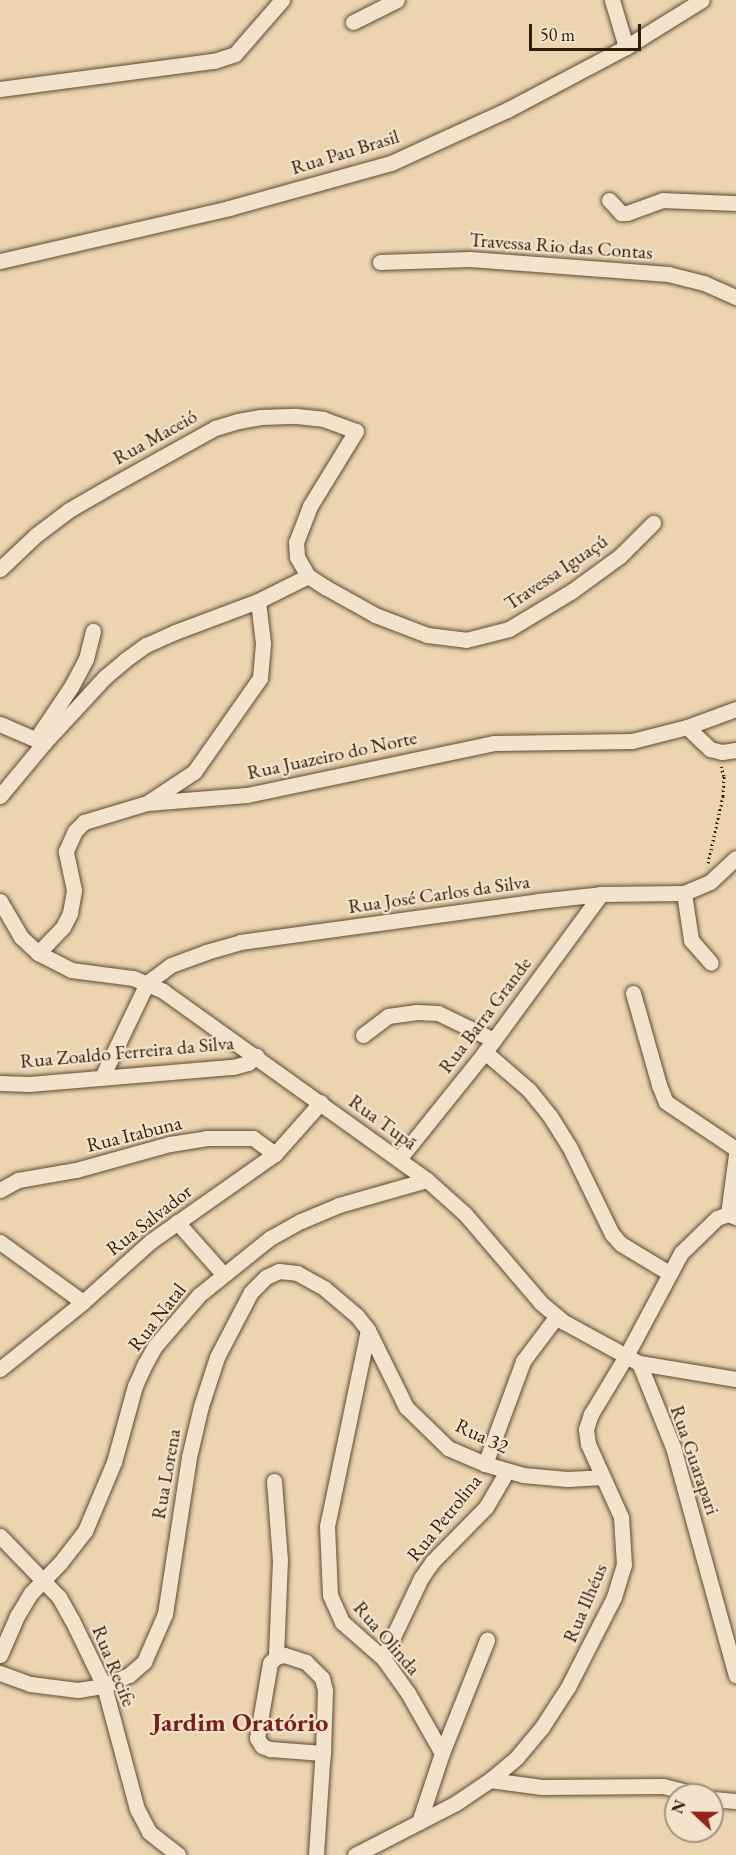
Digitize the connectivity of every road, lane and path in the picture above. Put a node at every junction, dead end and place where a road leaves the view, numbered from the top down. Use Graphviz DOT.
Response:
graph roads {
  1 [pos="282,0"];
  2 [pos="398,0"];
  3 [pos="612,0"];
  4 [pos="702,0"];
  5 [pos="353,22"];
  6 [pos="626,47"];
  7 [pos="0,88"];
  8 [pos="609,200"];
  9 [pos="736,203"];
  10 [pos="3,261"];
  11 [pos="380,262"];
  12 [pos="736,297"];
  13 [pos="653,523"];
  14 [pos="0,569"];
  15 [pos="308,576"];
  16 [pos="258,601"];
  17 [pos="93,630"];
  18 [pos="736,710"];
  19 [pos="0,724"];
  20 [pos="687,727"];
  21 [pos="40,741"];
  22 [pos="736,750"];
  23 [pos="717,752"];
  24 [pos="0,796"];
  25 [pos="147,803"];
  26 [pos="736,858"];
  27 [pos="710,882"];
  28 [pos="684,893"];
  29 [pos="601,894"];
  30 [pos="0,902"];
  31 [pos="38,953"];
  32 [pos="711,963"];
  33 [pos="147,983"];
  34 [pos="633,993"];
  35 [pos="363,1035"];
  36 [pos="489,1046"];
  37 [pos="256,1056"];
  38 [pos="102,1077"];
  39 [pos="0,1083"];
  40 [pos="321,1102"];
  41 [pos="736,1149"];
  42 [pos="275,1154"];
  43 [pos="736,1155"];
  44 [pos="399,1159"];
  45 [pos="427,1180"];
  46 [pos="0,1190"];
  47 [pos="732,1215"];
  48 [pos="177,1222"];
  49 [pos="0,1242"];
  50 [pos="223,1274"];
  51 [pos="669,1274"];
  52 [pos="83,1302"];
  53 [pos="557,1317"];
  54 [pos="368,1330"];
  55 [pos="633,1360"];
  56 [pos="0,1369"];
  57 [pos="736,1379"];
  58 [pos="485,1464"];
  59 [pos="507,1471"];
  60 [pos="603,1477"];
  61 [pos="274,1481"];
  62 [pos="0,1536"];
  63 [pos="43,1579"];
  64 [pos="488,1640"];
  65 [pos="0,1655"];
  66 [pos="276,1657"];
  67 [pos="383,1658"];
  68 [pos="0,1673"];
  69 [pos="736,1675"];
  70 [pos="104,1686"];
  71 [pos="323,1753"];
  72 [pos="441,1753"];
  73 [pos="490,1780"];
  74 [pos="664,1786"];
  75 [pos="419,1822"];
  76 [pos="178,1855"];
  77 [pos="316,1855"];
  78 [pos="355,1855"];
  1 -- 7 [label="street"];
  2 -- 5 [label="street"];
  3 -- 6 [label="street"];
  4 -- 6 [label="street, Rua Pau Brasil"];
  6 -- 10 [label="street, Rua Pau Brasil"];
  8 -- 9 [label="street"];
  11 -- 12 [label="street, Travessa Rio das Contas"];
  13 -- 15 [label="street, Travessa Iguaçú"];
  14 -- 15 [label="street, Rua Maceió"];
  15 -- 16 [label="street"];
  16 -- 21 [label="street"];
  16 -- 25 [label="street"];
  17 -- 21 [label="street"];
  18 -- 20 [label="street, Rua Juazeiro do Norte"];
  19 -- 21 [label="street"];
  20 -- 23 [label="street"];
  20 -- 25 [label="street, Rua Juazeiro do Norte"];
  21 -- 24 [label="street"];
  22 -- 23 [label="street"];
  23 -- 27 [label="path"];
  25 -- 31 [label="street, Rua Juazeiro do Norte"];
  26 -- 27 [label="street, Rua José Carlos da Silva"];
  27 -- 28 [label="street, Rua José Carlos da Silva"];
  28 -- 29 [label="street, Rua José Carlos da Silva"];
  28 -- 32 [label="street"];
  29 -- 33 [label="street, Rua José Carlos da Silva"];
  29 -- 36 [label="street, Rua Barra Grande"];
  30 -- 31 [label="street, Rua Tupã"];
  31 -- 33 [label="street, Rua Tupã"];
  33 -- 37 [label="street, Rua Tupã"];
  33 -- 38 [label="street"];
  34 -- 41 [label="street"];
  35 -- 36 [label="street"];
  36 -- 44 [label="street, Rua Barra Grande"];
  36 -- 51 [label="street"];
  37 -- 38 [label="street, Rua Zoaldo Ferreira da Silva"];
  37 -- 40 [label="street, Rua Tupã"];
  38 -- 39 [label="street, Rua Zoaldo Ferreira da Silva"];
  40 -- 42 [label="street, Rua Salvador"];
  40 -- 44 [label="street, Rua Tupã"];
  42 -- 46 [label="street, Rua Itabuna"];
  42 -- 48 [label="street, Rua Salvador"];
  43 -- 47 [label="street"];
  44 -- 45 [label="street, Rua Tupã"];
  45 -- 50 [label="street, Rua Natal"];
  45 -- 53 [label="street, Rua Tupã"];
  47 -- 51 [label="street, Rua Ilhéus"];
  48 -- 50 [label="street"];
  48 -- 52 [label="street, Rua Salvador"];
  49 -- 52 [label="street"];
  50 -- 63 [label="street, Rua Natal"];
  51 -- 55 [label="street, Rua Ilhéus"];
  52 -- 56 [label="street, Rua Salvador"];
  53 -- 55 [label="street, Rua Tupã"];
  53 -- 58 [label="street"];
  54 -- 58 [label="street, Rua 32"];
  54 -- 67 [label="street, Rua Olinda"];
  54 -- 70 [label="street, Rua Lorena"];
  55 -- 57 [label="street, Rua Tupã"];
  55 -- 60 [label="street, Rua Ilhéus"];
  55 -- 69 [label="street, Rua Guarapari"];
  58 -- 59 [label="street, Rua 32"];
  59 -- 60 [label="street, Rua 32"];
  59 -- 67 [label="street, Rua Petrolina"];
  60 -- 73 [label="street, Rua Ilhéus"];
  61 -- 66 [label="street"];
  62 -- 63 [label="street, Rua Recife"];
  63 -- 65 [label="street, Rua Natal"];
  63 -- 70 [label="street, Rua Recife"];
  64 -- 72 [label="street"];
  66 -- 71 [label="street"];
  66 -- 71 [label="street"];
  67 -- 72 [label="street, Rua Olinda"];
  68 -- 70 [label="street, Rua Lorena"];
  70 -- 76 [label="street, Rua Recife"];
  71 -- 77 [label="street"];
  72 -- 75 [label="street"];
  73 -- 74 [label="street"];
  73 -- 75 [label="street, Rua Ilhéus"];
  75 -- 78 [label="street, Rua Ilhéus"];
}
